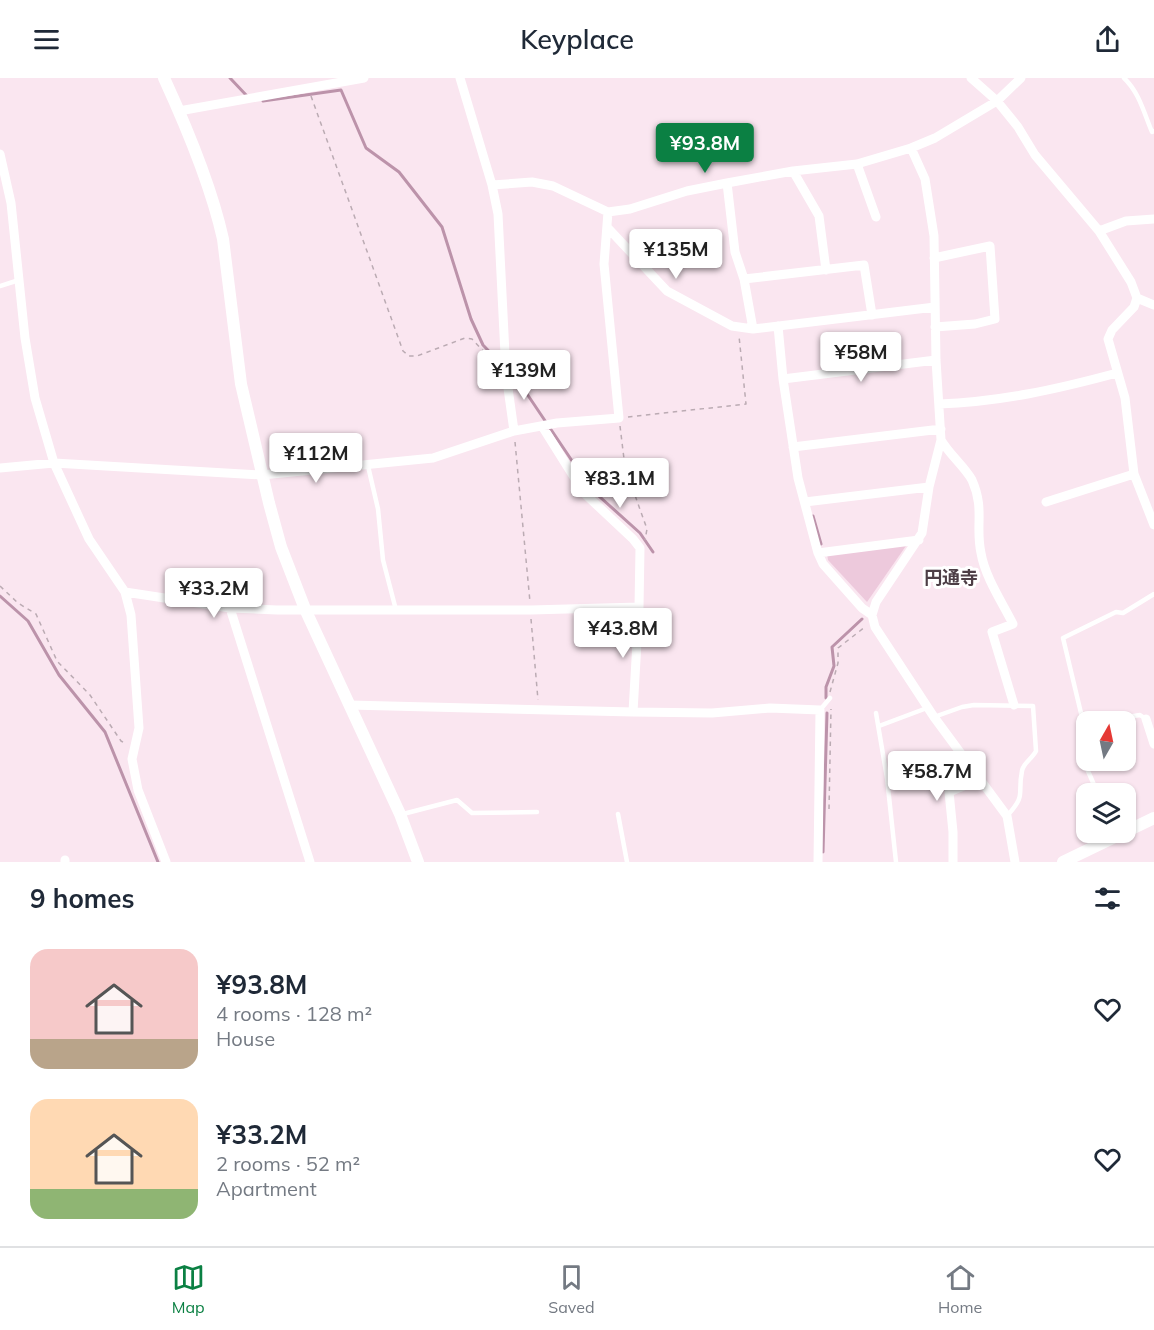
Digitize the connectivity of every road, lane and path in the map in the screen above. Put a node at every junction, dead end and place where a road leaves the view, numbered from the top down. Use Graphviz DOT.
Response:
graph roads {
  1 [pos="164,78"];
  2 [pos="364,78"];
  3 [pos="460,78"];
  4 [pos="971,78"];
  5 [pos="1021,78"];
  6 [pos="1124,78"];
  7 [pos="308,87"];
  8 [pos="997,101"];
  9 [pos="179,111"];
  10 [pos="1154,131"];
  11 [pos="911,148"];
  12 [pos="0,154"];
  13 [pos="857,164"];
  14 [pos="793,171"];
  15 [pos="727,183"];
  16 [pos="492,185"];
  17 [pos="608,212"];
  18 [pos="876,217"];
  19 [pos="1154,219"];
  20 [pos="607,227"];
  21 [pos="1099,231"];
  22 [pos="934,258"];
  23 [pos="826,270"];
  24 [pos="744,279"];
  25 [pos="20,280"];
  26 [pos="0,285"];
  27 [pos="1137,298"];
  28 [pos="1154,305"];
  29 [pos="935,307"];
  30 [pos="872,315"];
  31 [pos="778,326"];
  32 [pos="936,327"];
  33 [pos="738,328"];
  34 [pos="753,329"];
  35 [pos="936,360"];
  36 [pos="1117,373"];
  37 [pos="506,374"];
  38 [pos="783,379"];
  39 [pos="939,404"];
  40 [pos="620,418"];
  41 [pos="542,426"];
  42 [pos="941,429"];
  43 [pos="514,431"];
  44 [pos="941,440"];
  45 [pos="792,447"];
  46 [pos="54,463"];
  47 [pos="368,466"];
  48 [pos="0,468"];
  49 [pos="1134,474"];
  50 [pos="262,475"];
  51 [pos="930,487"];
  52 [pos="805,502"];
  53 [pos="1046,502"];
  54 [pos="1154,525"];
  55 [pos="919,540"];
  56 [pos="640,548"];
  57 [pos="819,553"];
  58 [pos="0,586"];
  59 [pos="125,592"];
  60 [pos="1154,594"];
  61 [pos="639,607"];
  62 [pos="230,608"];
  63 [pos="305,609"];
  64 [pos="396,610"];
  65 [pos="531,610"];
  66 [pos="872,618"];
  67 [pos="830,698"];
  68 [pos="349,705"];
  69 [pos="1014,705"];
  70 [pos="927,708"];
  71 [pos="539,710"];
  72 [pos="820,710"];
  73 [pos="1082,711"];
  74 [pos="633,712"];
  75 [pos="876,713"];
  76 [pos="1136,716"];
  77 [pos="934,717"];
  78 [pos="1146,719"];
  79 [pos="879,726"];
  80 [pos="1154,744"];
  81 [pos="134,749"];
  82 [pos="980,779"];
  83 [pos="537,812"];
  84 [pos="400,814"];
  85 [pos="618,814"];
  86 [pos="1007,816"];
  87 [pos="828,818"];
  88 [pos="1154,818"];
  89 [pos="1136,827"];
  90 [pos="1102,843"];
  91 [pos="166,862"];
  92 [pos="310,862"];
  93 [pos="418,862"];
  94 [pos="627,862"];
  95 [pos="818,862"];
  96 [pos="896,862"];
  97 [pos="953,862"];
  98 [pos="1016,862"];
  99 [pos="1063,862"];
  1 -- 9 [label="street"];
  2 -- 7 [label="street"];
  3 -- 16 [label="street"];
  4 -- 8 [label="street"];
  5 -- 8 [label="street"];
  6 -- 10 [label="lane"];
  7 -- 9 [label="street"];
  7 -- 37 [label="path"];
  8 -- 11 [label="street"];
  8 -- 21 [label="street"];
  9 -- 50 [label="street"];
  11 -- 13 [label="street"];
  11 -- 22 [label="street"];
  12 -- 25 [label="street"];
  13 -- 14 [label="street"];
  13 -- 18 [label="street"];
  14 -- 15 [label="street"];
  14 -- 23 [label="street"];
  15 -- 17 [label="street"];
  15 -- 24 [label="street"];
  16 -- 17 [label="street"];
  16 -- 37 [label="street"];
  17 -- 20 [label="street"];
  19 -- 21 [label="street"];
  20 -- 33 [label="street"];
  20 -- 40 [label="street"];
  21 -- 27 [label="street"];
  22 -- 29 [label="street"];
  22 -- 32 [label="street"];
  23 -- 24 [label="street"];
  23 -- 30 [label="street"];
  24 -- 34 [label="street"];
  25 -- 26 [label="lane"];
  25 -- 46 [label="street"];
  27 -- 28 [label="street"];
  27 -- 36 [label="street"];
  29 -- 30 [label="street"];
  29 -- 32 [label="street"];
  30 -- 31 [label="street"];
  31 -- 34 [label="street"];
  31 -- 38 [label="street"];
  32 -- 35 [label="street"];
  33 -- 34 [label="street"];
  33 -- 40 [label="path"];
  35 -- 38 [label="street"];
  35 -- 39 [label="street"];
  36 -- 39 [label="street"];
  36 -- 49 [label="street"];
  37 -- 43 [label="street"];
  38 -- 45 [label="street"];
  39 -- 42 [label="street"];
  40 -- 41 [label="street"];
  40 -- 56 [label="path"];
  41 -- 43 [label="street"];
  41 -- 56 [label="street"];
  42 -- 44 [label="street"];
  42 -- 45 [label="street"];
  43 -- 47 [label="street"];
  43 -- 65 [label="path"];
  44 -- 51 [label="street"];
  44 -- 69 [label="street"];
  45 -- 52 [label="street"];
  46 -- 48 [label="street"];
  46 -- 50 [label="street"];
  46 -- 59 [label="street"];
  47 -- 50 [label="street"];
  47 -- 64 [label="lane"];
  49 -- 53 [label="street"];
  49 -- 54 [label="street"];
  50 -- 63 [label="street"];
  51 -- 52 [label="street"];
  51 -- 55 [label="street"];
  52 -- 57 [label="street"];
  55 -- 57 [label="street"];
  55 -- 66 [label="street"];
  56 -- 61 [label="street"];
  57 -- 66 [label="street"];
  58 -- 81 [label="path"];
  59 -- 62 [label="street"];
  59 -- 81 [label="street"];
  60 -- 73 [label="lane"];
  61 -- 65 [label="street"];
  61 -- 74 [label="street"];
  62 -- 63 [label="street"];
  62 -- 92 [label="street"];
  63 -- 64 [label="street"];
  63 -- 68 [label="street"];
  64 -- 65 [label="street"];
  65 -- 71 [label="path"];
  66 -- 67 [label="path"];
  66 -- 70 [label="street"];
  67 -- 72 [label="lane"];
  67 -- 87 [label="path"];
  68 -- 71 [label="street"];
  68 -- 84 [label="street"];
  69 -- 77 [label="lane"];
  69 -- 86 [label="lane"];
  70 -- 77 [label="street"];
  70 -- 79 [label="lane"];
  71 -- 74 [label="street"];
  72 -- 74 [label="street"];
  72 -- 95 [label="street"];
  75 -- 79 [label="lane"];
  76 -- 78 [label="lane"];
  77 -- 82 [label="street"];
  78 -- 80 [label="street"];
  79 -- 96 [label="lane"];
  81 -- 91 [label="street"];
  82 -- 86 [label="street"];
  82 -- 97 [label="street"];
  83 -- 84 [label="lane"];
  84 -- 93 [label="street"];
  85 -- 94 [label="lane"];
  86 -- 98 [label="street"];
  88 -- 89 [label="street"];
  90 -- 99 [label="street"];
}
